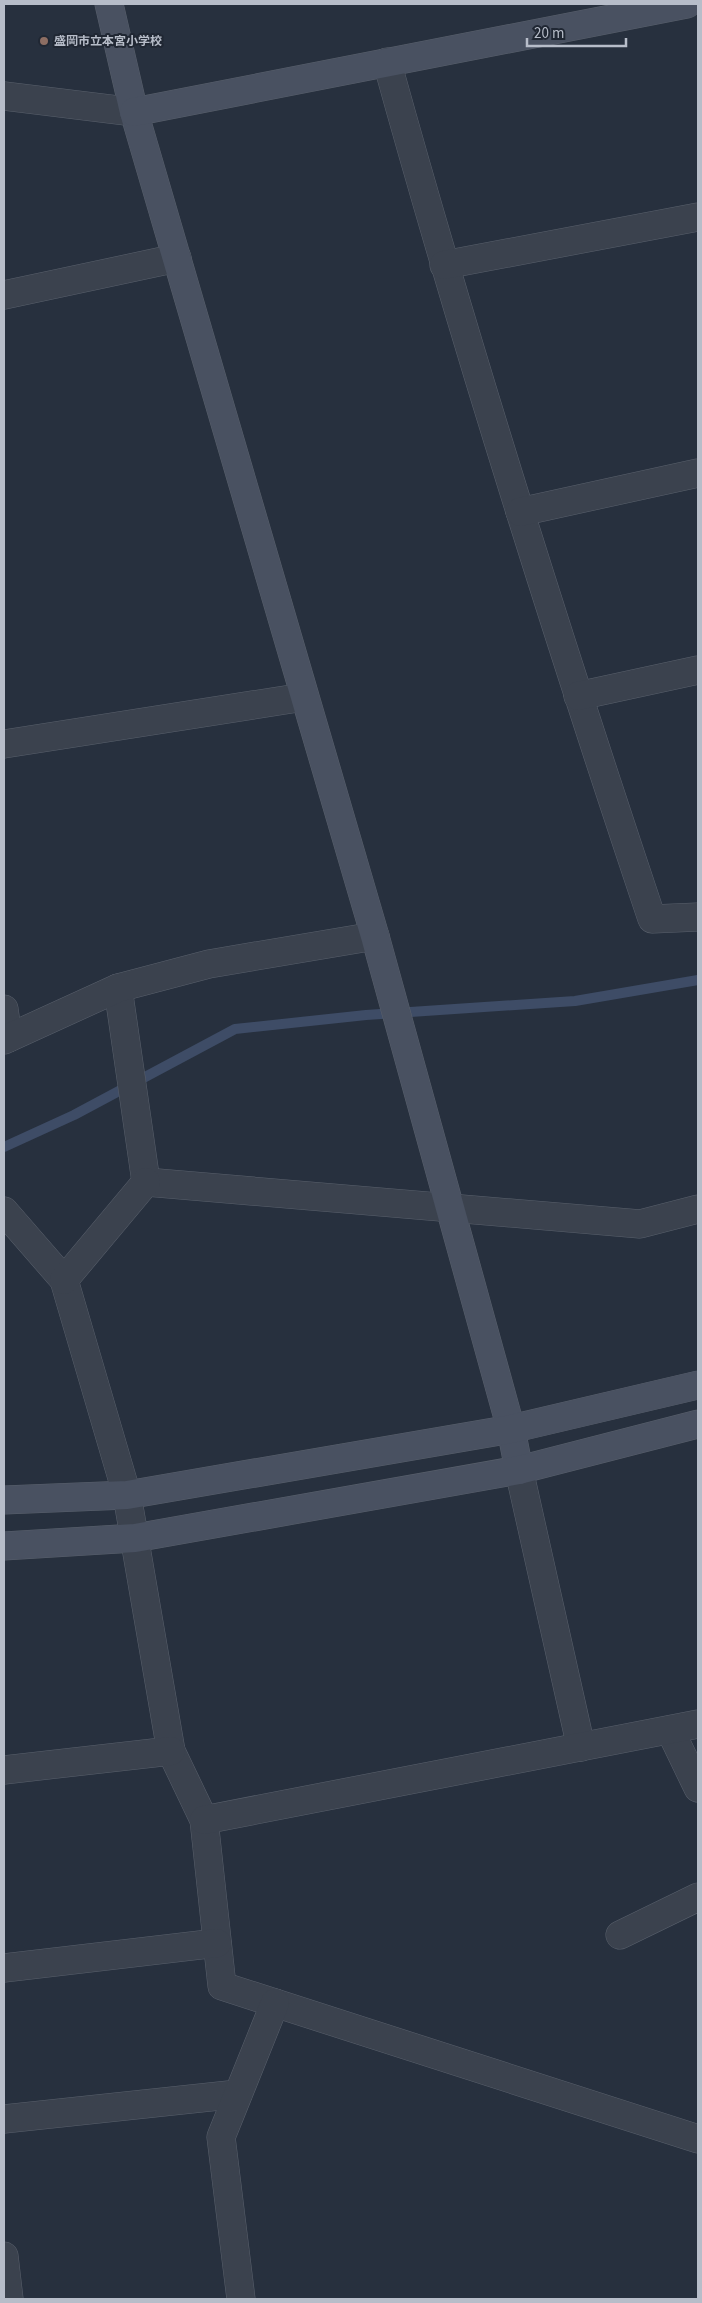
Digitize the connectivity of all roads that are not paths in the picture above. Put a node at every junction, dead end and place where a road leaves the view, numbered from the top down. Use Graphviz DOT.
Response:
graph roads {
  1 [pos="109,4"];
  2 [pos="687,4"];
  3 [pos="387,62"];
  4 [pos="4,96"];
  5 [pos="134,112"];
  6 [pos="698,216"];
  7 [pos="177,258"];
  8 [pos="444,265"];
  9 [pos="4,294"];
  10 [pos="698,473"];
  11 [pos="520,512"];
  12 [pos="698,670"];
  13 [pos="578,696"];
  14 [pos="304,697"];
  15 [pos="4,744"];
  16 [pos="698,917"];
  17 [pos="375,936"];
  18 [pos="118,988"];
  19 [pos="4,1009"];
  20 [pos="6,1039"];
  21 [pos="146,1182"];
  22 [pos="450,1207"];
  23 [pos="698,1209"];
  24 [pos="4,1211"];
  25 [pos="64,1280"];
  26 [pos="698,1385"];
  27 [pos="698,1424"];
  28 [pos="511,1429"];
  29 [pos="519,1470"];
  30 [pos="127,1495"];
  31 [pos="4,1500"];
  32 [pos="135,1538"];
  33 [pos="4,1546"];
  34 [pos="698,1724"];
  35 [pos="670,1730"];
  36 [pos="581,1747"];
  37 [pos="171,1751"];
  38 [pos="4,1770"];
  39 [pos="698,1788"];
  40 [pos="204,1820"];
  41 [pos="698,1897"];
  42 [pos="620,1935"];
  43 [pos="217,1943"];
  44 [pos="4,1968"];
  45 [pos="275,2003"];
  46 [pos="238,2094"];
  47 [pos="4,2118"];
  48 [pos="698,2139"];
  49 [pos="4,2256"];
  50 [pos="9,2299"];
  51 [pos="241,2299"];
  1 -- 5 [label="street"];
  2 -- 3 [label="street"];
  3 -- 5 [label="street"];
  3 -- 8 [label="street"];
  4 -- 5 [label="street"];
  5 -- 7 [label="street"];
  6 -- 8 [label="street"];
  7 -- 9 [label="street"];
  7 -- 14 [label="street"];
  8 -- 11 [label="street"];
  10 -- 11 [label="street"];
  11 -- 13 [label="street"];
  12 -- 13 [label="street"];
  13 -- 16 [label="street"];
  14 -- 15 [label="street"];
  14 -- 17 [label="street"];
  17 -- 18 [label="street"];
  17 -- 22 [label="street"];
  18 -- 20 [label="street"];
  18 -- 21 [label="street"];
  19 -- 20 [label="street"];
  21 -- 22 [label="street"];
  21 -- 25 [label="street"];
  22 -- 23 [label="street"];
  22 -- 28 [label="street"];
  24 -- 25 [label="street"];
  25 -- 30 [label="street"];
  26 -- 28 [label="street"];
  27 -- 29 [label="street"];
  28 -- 29 [label="street"];
  28 -- 30 [label="street"];
  29 -- 32 [label="street"];
  29 -- 36 [label="street"];
  30 -- 31 [label="street"];
  30 -- 32 [label="street"];
  32 -- 33 [label="street"];
  32 -- 37 [label="street"];
  34 -- 35 [label="street"];
  35 -- 36 [label="street"];
  35 -- 39 [label="street"];
  36 -- 40 [label="street"];
  37 -- 38 [label="street"];
  37 -- 40 [label="street"];
  40 -- 43 [label="street"];
  41 -- 42 [label="street"];
  43 -- 44 [label="street"];
  43 -- 45 [label="street"];
  45 -- 46 [label="street"];
  45 -- 48 [label="street"];
  46 -- 47 [label="street"];
  46 -- 51 [label="street"];
  49 -- 50 [label="street"];
}
